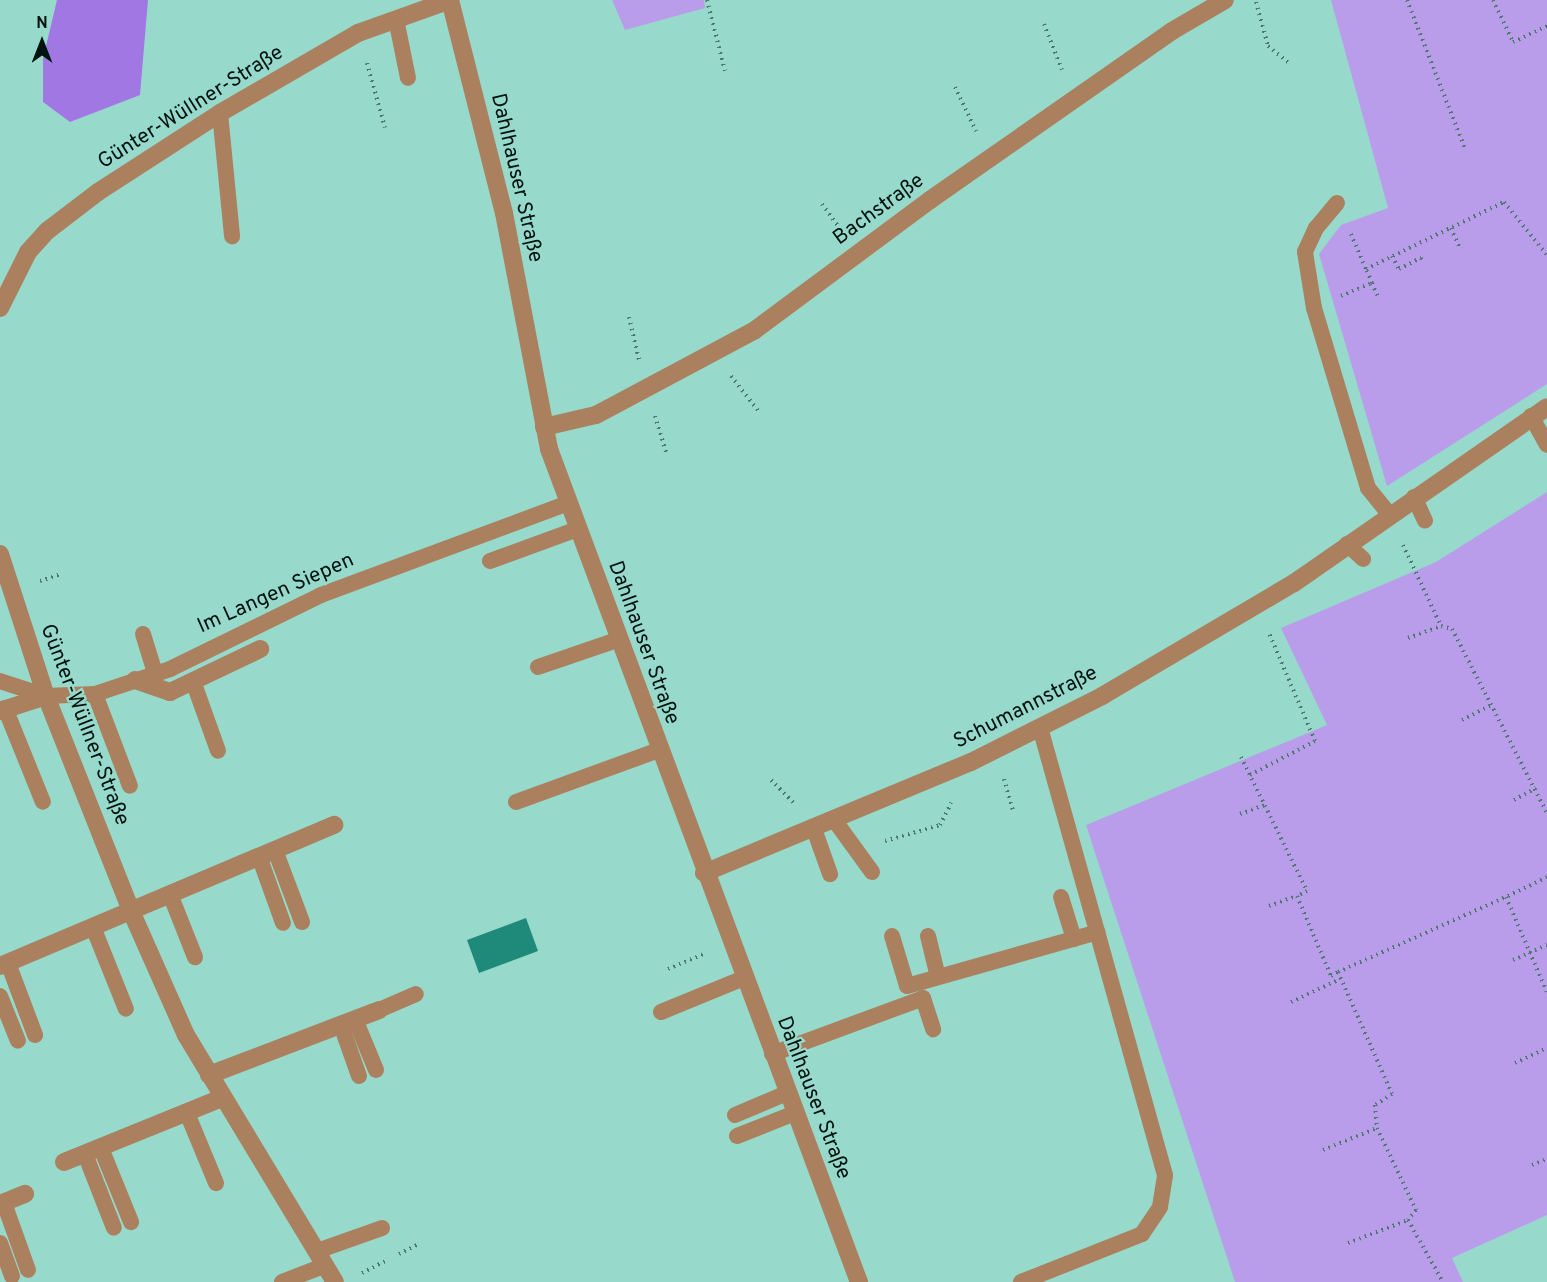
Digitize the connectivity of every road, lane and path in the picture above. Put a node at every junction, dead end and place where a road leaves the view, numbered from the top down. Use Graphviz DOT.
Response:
graph roads {
  1 [pos="450,0"];
  2 [pos="707,0"];
  3 [pos="1225,0"];
  4 [pos="1256,0"];
  5 [pos="1407,0"];
  6 [pos="1493,0"];
  7 [pos="396,19"];
  8 [pos="1044,24"];
  9 [pos="1547,26"];
  10 [pos="358,33"];
  11 [pos="1288,63"];
  12 [pos="725,71"];
  13 [pos="408,78"];
  14 [pos="955,87"];
  15 [pos="1080,96"];
  16 [pos="960,101"];
  17 [pos="220,113"];
  18 [pos="384,128"];
  19 [pos="1465,149"];
  20 [pos="1337,203"];
  21 [pos="1451,228"];
  22 [pos="232,236"];
  23 [pos="1459,246"];
  24 [pos="1547,255"];
  25 [pos="1392,256"];
  26 [pos="1423,262"];
  27 [pos="1372,283"];
  28 [pos="1378,297"];
  29 [pos="0,308"];
  30 [pos="1314,308"];
  31 [pos="629,317"];
  32 [pos="736,384"];
  33 [pos="646,390"];
  34 [pos="1547,407"];
  35 [pos="760,413"];
  36 [pos="1531,416"];
  37 [pos="544,426"];
  38 [pos="1547,445"];
  39 [pos="667,455"];
  40 [pos="1414,497"];
  41 [pos="568,503"];
  42 [pos="1389,514"];
  43 [pos="1425,521"];
  44 [pos="578,529"];
  45 [pos="1347,544"];
  46 [pos="0,554"];
  47 [pos="1364,559"];
  48 [pos="490,561"];
  49 [pos="3,573"];
  50 [pos="1257,605"];
  51 [pos="1441,626"];
  52 [pos="143,634"];
  53 [pos="1408,638"];
  54 [pos="617,640"];
  55 [pos="264,647"];
  56 [pos="538,667"];
  57 [pos="155,673"];
  58 [pos="135,680"];
  59 [pos="0,681"];
  60 [pos="193,681"];
  61 [pos="95,694"];
  62 [pos="46,696"];
  63 [pos="1492,705"];
  64 [pos="3,709"];
  65 [pos="1462,720"];
  66 [pos="1040,728"];
  67 [pos="659,750"];
  68 [pos="218,752"];
  69 [pos="1241,757"];
  70 [pos="1250,775"];
  71 [pos="130,786"];
  72 [pos="1536,788"];
  73 [pos="1514,800"];
  74 [pos="43,802"];
  75 [pos="516,802"];
  76 [pos="1265,805"];
  77 [pos="1547,813"];
  78 [pos="1240,814"];
  79 [pos="836,821"];
  80 [pos="338,823"];
  81 [pos="814,830"];
  82 [pos="267,853"];
  83 [pos="872,872"];
  84 [pos="704,873"];
  85 [pos="830,874"];
  86 [pos="1547,877"];
  87 [pos="170,894"];
  88 [pos="1297,896"];
  89 [pos="1061,897"];
  90 [pos="1506,897"];
  91 [pos="1269,906"];
  92 [pos="131,911"];
  93 [pos="302,922"];
  94 [pos="283,923"];
  95 [pos="93,927"];
  96 [pos="1098,932"];
  97 [pos="892,936"];
  98 [pos="928,936"];
  99 [pos="1074,939"];
  100 [pos="1547,945"];
  101 [pos="1529,950"];
  102 [pos="195,957"];
  103 [pos="1513,960"];
  104 [pos="681,963"];
  105 [pos="4,964"];
  106 [pos="669,969"];
  107 [pos="1338,972"];
  108 [pos="938,977"];
  109 [pos="744,978"];
  110 [pos="1340,980"];
  111 [pos="1547,992"];
  112 [pos="416,994"];
  113 [pos="0,996"];
  114 [pos="1291,1002"];
  115 [pos="126,1009"];
  116 [pos="379,1010"];
  117 [pos="661,1012"];
  118 [pos="348,1022"];
  119 [pos="933,1029"];
  120 [pos="35,1035"];
  121 [pos="18,1041"];
  122 [pos="1547,1048"];
  123 [pos="772,1054"];
  124 [pos="1515,1063"];
  125 [pos="376,1070"];
  126 [pos="209,1075"];
  127 [pos="359,1076"];
  128 [pos="787,1093"];
  129 [pos="222,1098"];
  130 [pos="187,1113"];
  131 [pos="795,1113"];
  132 [pos="735,1115"];
  133 [pos="1377,1128"];
  134 [pos="737,1136"];
  135 [pos="1323,1150"];
  136 [pos="93,1151"];
  137 [pos="1547,1159"];
  138 [pos="64,1162"];
  139 [pos="1532,1165"];
  140 [pos="216,1183"];
  141 [pos="25,1194"];
  142 [pos="2,1204"];
  143 [pos="1408,1220"];
  144 [pos="131,1222"];
  145 [pos="114,1228"];
  146 [pos="382,1228"];
  147 [pos="1348,1242"];
  148 [pos="0,1243"];
  149 [pos="417,1245"];
  150 [pos="322,1258"];
  151 [pos="354,1277"];
  152 [pos="282,1282"];
  153 [pos="335,1282"];
  154 [pos="859,1282"];
  155 [pos="1021,1282"];
  156 [pos="1443,1282"];
  1 -- 7 [label="street, Günter-Wüllner-Straße"];
  1 -- 37 [label="street, Dahlhauser Straße"];
  2 -- 12 [label="path"];
  3 -- 15 [label="street, Bachstraße"];
  4 -- 11 [label="path"];
  5 -- 19 [label="path"];
  6 -- 9 [label="path"];
  7 -- 10 [label="street, Günter-Wüllner-Straße"];
  7 -- 13 [label="lane"];
  8 -- 15 [label="path"];
  10 -- 17 [label="street, Günter-Wüllner-Straße"];
  10 -- 18 [label="path"];
  14 -- 16 [label="path"];
  15 -- 33 [label="street, Bachstraße"];
  17 -- 22 [label="lane"];
  17 -- 29 [label="street, Günter-Wüllner-Straße"];
  20 -- 30 [label="lane"];
  21 -- 23 [label="path"];
  21 -- 24 [label="path"];
  21 -- 25 [label="path"];
  25 -- 26 [label="path"];
  25 -- 27 [label="path"];
  27 -- 28 [label="path"];
  27 -- 30 [label="path"];
  30 -- 42 [label="lane"];
  31 -- 33 [label="path"];
  32 -- 35 [label="path"];
  33 -- 37 [label="street, Bachstraße"];
  33 -- 39 [label="path"];
  34 -- 36 [label="street, Schumannstraße"];
  36 -- 38 [label="lane"];
  36 -- 40 [label="street, Schumannstraße"];
  37 -- 41 [label="street, Dahlhauser Straße"];
  40 -- 42 [label="street, Schumannstraße"];
  40 -- 43 [label="lane"];
  41 -- 44 [label="street, Dahlhauser Straße"];
  41 -- 57 [label="lane, Im Langen Siepen"];
  42 -- 45 [label="street, Schumannstraße"];
  42 -- 51 [label="path"];
  44 -- 48 [label="lane"];
  44 -- 54 [label="street, Dahlhauser Straße"];
  45 -- 47 [label="lane"];
  45 -- 50 [label="street, Schumannstraße"];
  46 -- 49 [label="street, Günter-Wüllner-Straße"];
  49 -- 62 [label="street, Günter-Wüllner-Straße"];
  50 -- 66 [label="street, Schumannstraße"];
  50 -- 70 [label="path"];
  51 -- 53 [label="path"];
  51 -- 63 [label="path"];
  52 -- 57 [label="lane"];
  54 -- 56 [label="lane"];
  54 -- 67 [label="street, Dahlhauser Straße"];
  55 -- 60 [label="street"];
  57 -- 58 [label="lane, Im Langen Siepen"];
  58 -- 60 [label="street"];
  58 -- 61 [label="lane, Im Langen Siepen"];
  59 -- 62 [label="lane"];
  60 -- 68 [label="lane"];
  61 -- 62 [label="lane, Im Langen Siepen"];
  61 -- 71 [label="lane"];
  62 -- 64 [label="street, Im Langen Siepen"];
  62 -- 92 [label="street, Günter-Wüllner-Straße"];
  63 -- 65 [label="path"];
  63 -- 72 [label="path"];
  64 -- 74 [label="lane"];
  66 -- 79 [label="street, Schumannstraße"];
  66 -- 96 [label="lane"];
  67 -- 75 [label="lane"];
  67 -- 84 [label="street, Dahlhauser Straße"];
  69 -- 70 [label="path"];
  70 -- 76 [label="path"];
  72 -- 73 [label="path"];
  72 -- 77 [label="path"];
  76 -- 78 [label="path"];
  76 -- 88 [label="path"];
  79 -- 81 [label="street, Schumannstraße"];
  79 -- 83 [label="lane"];
  80 -- 82 [label="street"];
  81 -- 84 [label="street, Schumannstraße"];
  81 -- 85 [label="lane"];
  82 -- 87 [label="street"];
  82 -- 93 [label="lane"];
  82 -- 94 [label="lane"];
  84 -- 109 [label="street, Dahlhauser Straße"];
  86 -- 90 [label="path"];
  87 -- 92 [label="street"];
  87 -- 102 [label="lane"];
  88 -- 91 [label="path"];
  88 -- 107 [label="path"];
  89 -- 99 [label="lane"];
  90 -- 101 [label="path"];
  90 -- 107 [label="path"];
  92 -- 95 [label="street"];
  92 -- 126 [label="street, Günter-Wüllner-Straße"];
  95 -- 105 [label="street"];
  95 -- 115 [label="lane"];
  96 -- 99 [label="lane"];
  96 -- 155 [label="lane"];
  97 -- 108 [label="lane"];
  98 -- 108 [label="lane"];
  99 -- 108 [label="lane"];
  100 -- 101 [label="path"];
  101 -- 103 [label="path"];
  101 -- 111 [label="path"];
  104 -- 106 [label="path"];
  105 -- 120 [label="lane"];
  107 -- 110 [label="path"];
  109 -- 117 [label="lane"];
  109 -- 123 [label="street, Dahlhauser Straße"];
  110 -- 114 [label="path"];
  110 -- 133 [label="path"];
  112 -- 116 [label="lane"];
  113 -- 121 [label="lane"];
  116 -- 118 [label="street"];
  118 -- 125 [label="lane"];
  118 -- 126 [label="street"];
  118 -- 127 [label="lane"];
  119 -- 123 [label="lane"];
  122 -- 124 [label="path"];
  123 -- 128 [label="street, Dahlhauser Straße"];
  126 -- 129 [label="street, Günter-Wüllner-Straße"];
  128 -- 131 [label="street, Dahlhauser Straße"];
  128 -- 132 [label="lane"];
  129 -- 130 [label="street"];
  129 -- 150 [label="street, Günter-Wüllner-Straße"];
  130 -- 136 [label="street"];
  130 -- 140 [label="lane"];
  131 -- 134 [label="lane"];
  131 -- 154 [label="street, Dahlhauser Straße"];
  133 -- 135 [label="path"];
  133 -- 143 [label="path"];
  136 -- 138 [label="street"];
  136 -- 144 [label="lane"];
  136 -- 145 [label="lane"];
  137 -- 139 [label="path"];
  141 -- 142 [label="street"];
  142 -- 148 [label="lane"];
  143 -- 147 [label="path"];
  143 -- 156 [label="path"];
  146 -- 150 [label="lane"];
  149 -- 151 [label="path"];
  150 -- 152 [label="lane"];
  150 -- 153 [label="street, Günter-Wüllner-Straße"];
}
